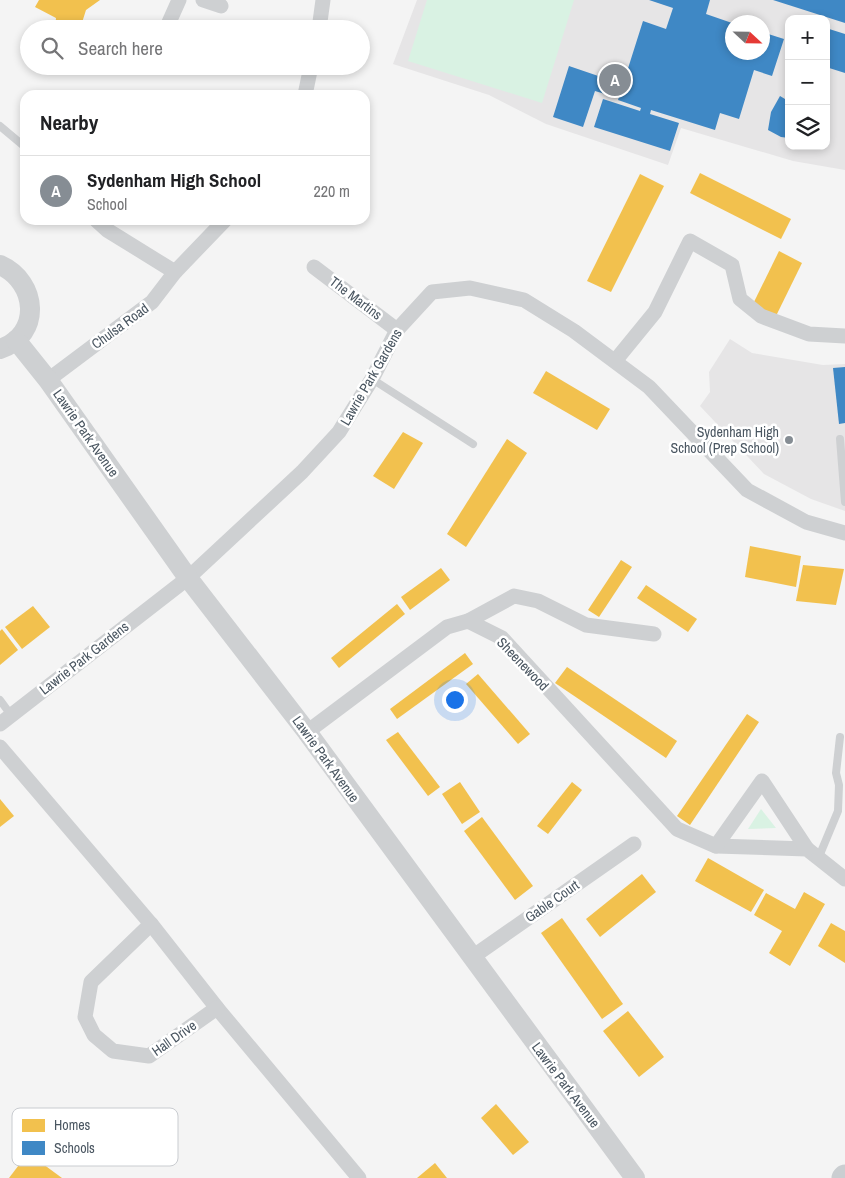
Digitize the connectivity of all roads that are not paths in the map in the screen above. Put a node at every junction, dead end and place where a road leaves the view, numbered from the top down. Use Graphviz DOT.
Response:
graph roads {
  1 [pos="179,0"];
  2 [pos="204,0"];
  3 [pos="323,0"];
  4 [pos="221,6"];
  5 [pos="170,20"];
  6 [pos="320,20"];
  7 [pos="309,75"];
  8 [pos="306,90"];
  9 [pos="0,126"];
  10 [pos="20,143"];
  11 [pos="102,225"];
  12 [pos="220,225"];
  13 [pos="0,265"];
  14 [pos="314,267"];
  15 [pos="175,272"];
  16 [pos="397,330"];
  17 [pos="845,336"];
  18 [pos="8,344"];
  19 [pos="615,361"];
  20 [pos="372,379"];
  21 [pos="48,380"];
  22 [pos="840,439"];
  23 [pos="473,444"];
  24 [pos="845,502"];
  25 [pos="845,533"];
  26 [pos="188,578"];
  27 [pos="468,621"];
  28 [pos="654,634"];
  29 [pos="0,700"];
  30 [pos="6,719"];
  31 [pos="307,732"];
  32 [pos="840,737"];
  33 [pos="0,747"];
  34 [pos="634,844"];
  35 [pos="716,846"];
  36 [pos="807,849"];
  37 [pos="818,860"];
  38 [pos="845,878"];
  39 [pos="151,924"];
  40 [pos="471,958"];
  41 [pos="217,1008"];
  42 [pos="359,1178"];
  43 [pos="635,1178"];
  1 -- 5 [label="street"];
  2 -- 4 [label="street"];
  3 -- 6 [label="street"];
  7 -- 8 [label="street"];
  9 -- 10 [label="lane"];
  11 -- 15 [label="street"];
  12 -- 15 [label="street, Chulsa Road"];
  13 -- 18 [label="street"];
  14 -- 16 [label="street, The Martins"];
  15 -- 21 [label="street, Chulsa Road"];
  16 -- 19 [label="street, Lawrie Park Gardens"];
  16 -- 20 [label="street, Lawrie Park Gardens"];
  17 -- 19 [label="street"];
  18 -- 21 [label="street, Lawrie Park Avenue"];
  19 -- 25 [label="street, Lawrie Park Gardens"];
  20 -- 23 [label="lane"];
  20 -- 26 [label="street, Lawrie Park Gardens"];
  21 -- 26 [label="street, Lawrie Park Avenue"];
  22 -- 24 [label="lane"];
  26 -- 30 [label="street, Lawrie Park Gardens"];
  26 -- 31 [label="street, Lawrie Park Avenue"];
  27 -- 28 [label="street"];
  27 -- 31 [label="street"];
  27 -- 35 [label="street, Sheenewood"];
  29 -- 30 [label="lane"];
  31 -- 40 [label="street, Lawrie Park Avenue"];
  32 -- 37 [label="lane"];
  33 -- 39 [label="street"];
  34 -- 40 [label="street, Gable Court"];
  35 -- 36 [label="street, Sheenewood"];
  35 -- 36 [label="street"];
  36 -- 37 [label="street"];
  37 -- 38 [label="street"];
  39 -- 41 [label="street"];
  39 -- 41 [label="street, Hall Drive"];
  40 -- 43 [label="street, Lawrie Park Avenue"];
  41 -- 42 [label="street"];
}
